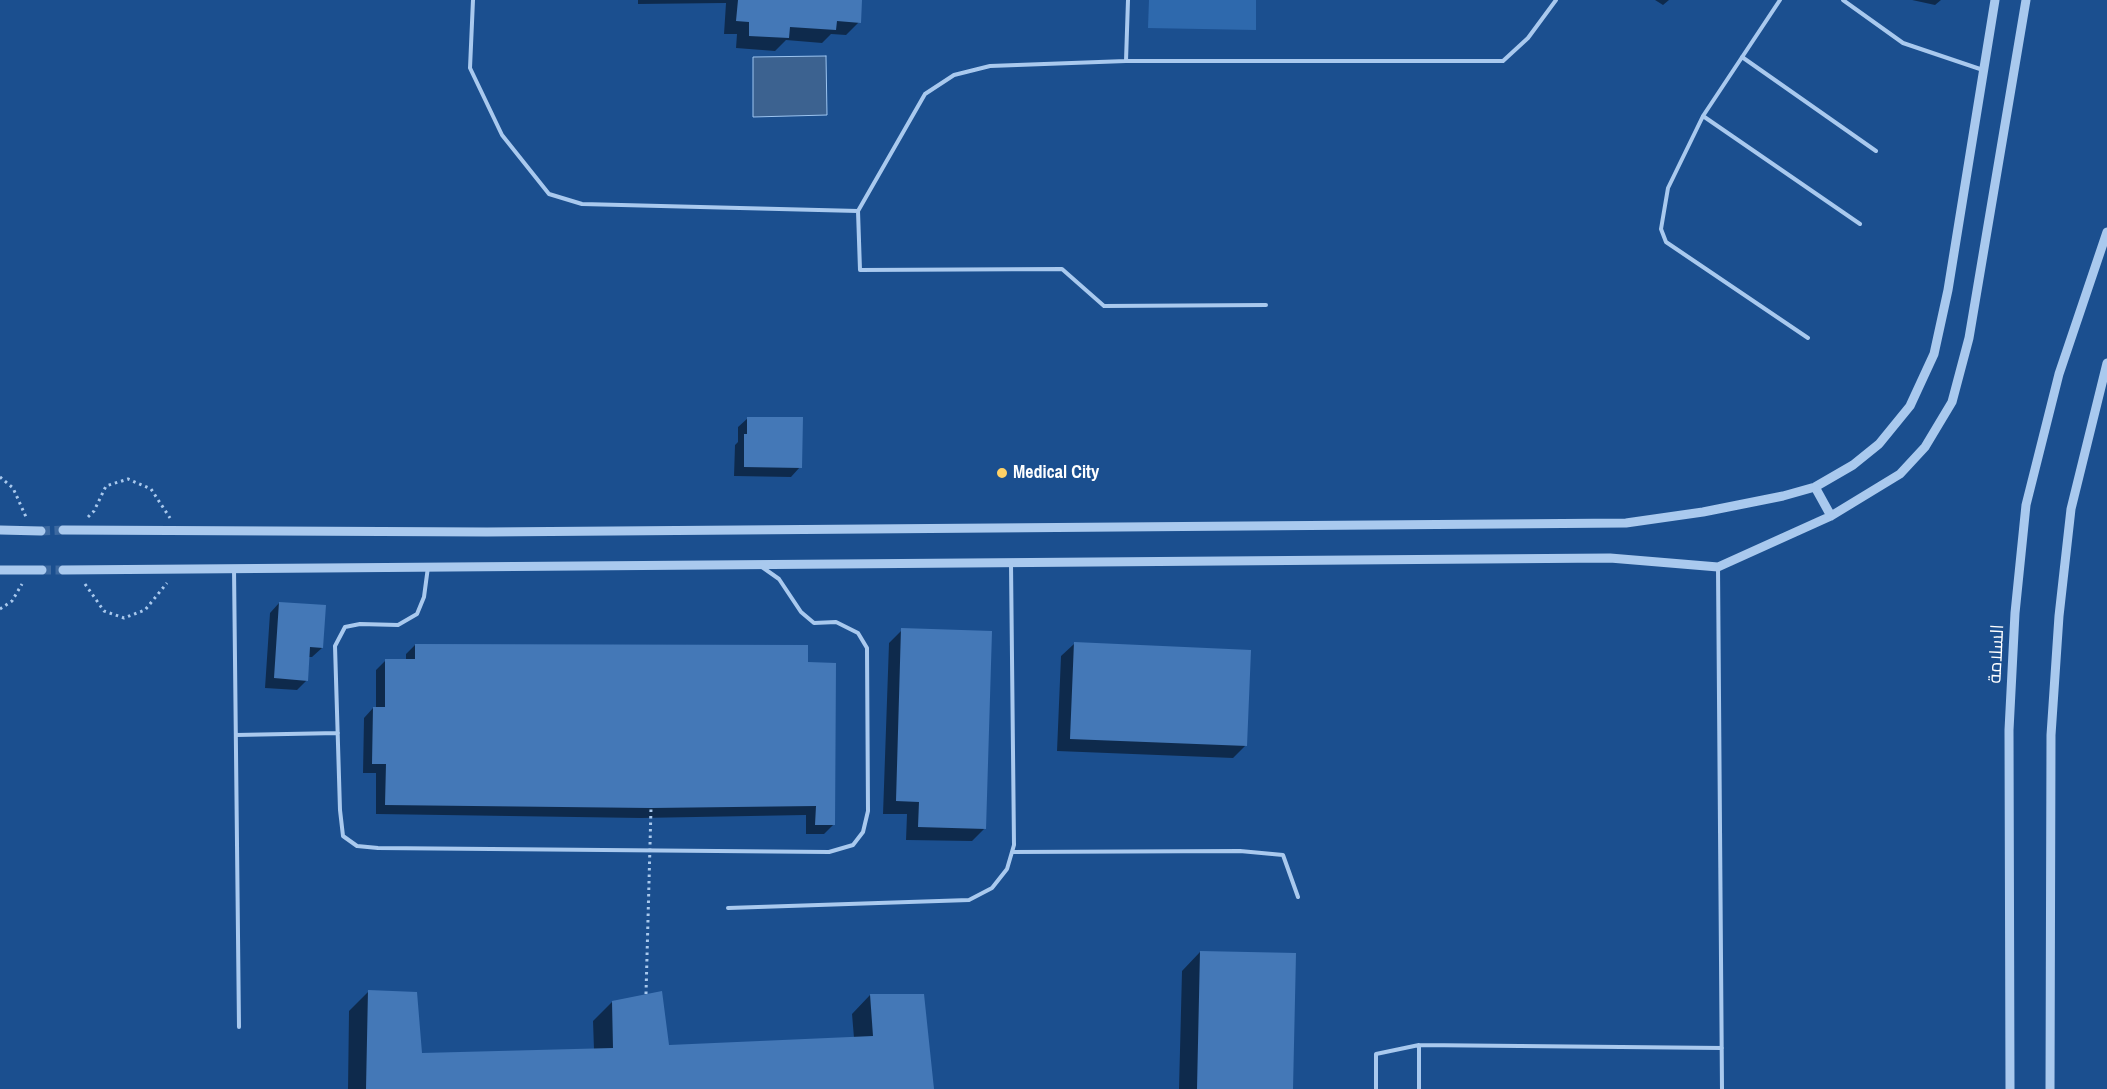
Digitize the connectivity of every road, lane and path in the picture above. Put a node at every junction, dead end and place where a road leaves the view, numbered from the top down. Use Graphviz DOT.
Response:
graph roads {
  1 [pos="473,0"];
  2 [pos="1128,0"];
  3 [pos="1556,0"];
  4 [pos="1780,0"];
  5 [pos="1843,0"];
  6 [pos="1995,0"];
  7 [pos="2026,0"];
  8 [pos="1742,57"];
  9 [pos="1126,61"];
  10 [pos="1983,70"];
  11 [pos="1703,116"];
  12 [pos="1876,151"];
  13 [pos="858,211"];
  14 [pos="1860,224"];
  15 [pos="2107,232"];
  16 [pos="1266,305"];
  17 [pos="1808,338"];
  18 [pos="2107,363"];
  19 [pos="0,478"];
  20 [pos="1815,487"];
  21 [pos="1831,516"];
  22 [pos="32,521"];
  23 [pos="81,523"];
  24 [pos="0,530"];
  25 [pos="63,530"];
  26 [pos="41,531"];
  27 [pos="179,531"];
  28 [pos="1012,562"];
  29 [pos="758,564"];
  30 [pos="428,567"];
  31 [pos="234,568"];
  32 [pos="1718,568"];
  33 [pos="179,569"];
  34 [pos="0,570"];
  35 [pos="42,570"];
  36 [pos="63,570"];
  37 [pos="82,580"];
  38 [pos="24,582"];
  39 [pos="0,609"];
  40 [pos="338,733"];
  41 [pos="236,735"];
  42 [pos="651,808"];
  43 [pos="1012,852"];
  44 [pos="1298,897"];
  45 [pos="728,908"];
  46 [pos="646,994"];
  47 [pos="239,1028"];
  48 [pos="1419,1045"];
  49 [pos="1722,1048"];
  50 [pos="1376,1089"];
  51 [pos="1419,1089"];
  52 [pos="1722,1089"];
  53 [pos="2010,1089"];
  54 [pos="2050,1089"];
  1 -- 13 [label="lane"];
  2 -- 9 [label="lane"];
  3 -- 9 [label="lane"];
  4 -- 8 [label="lane"];
  5 -- 10 [label="lane"];
  6 -- 10 [label="street"];
  7 -- 21 [label="street"];
  8 -- 11 [label="lane"];
  8 -- 12 [label="lane"];
  9 -- 13 [label="lane"];
  10 -- 20 [label="street"];
  11 -- 14 [label="lane"];
  11 -- 17 [label="lane"];
  13 -- 16 [label="lane"];
  15 -- 53 [label="street, السلامة"];
  18 -- 54 [label="street"];
  19 -- 22 [label="path"];
  20 -- 21 [label="street"];
  20 -- 27 [label="street"];
  21 -- 32 [label="street"];
  23 -- 27 [label="path"];
  24 -- 26 [label="street"];
  25 -- 27 [label="street"];
  28 -- 29 [label="street"];
  28 -- 32 [label="street"];
  28 -- 43 [label="lane"];
  29 -- 30 [label="street"];
  29 -- 40 [label="lane"];
  30 -- 31 [label="street"];
  30 -- 40 [label="lane"];
  31 -- 33 [label="street"];
  31 -- 41 [label="lane"];
  32 -- 49 [label="lane"];
  33 -- 36 [label="street"];
  33 -- 37 [label="path"];
  34 -- 35 [label="street"];
  38 -- 39 [label="path"];
  40 -- 41 [label="lane"];
  41 -- 47 [label="lane"];
  42 -- 46 [label="path, bridge"];
  43 -- 44 [label="lane"];
  43 -- 45 [label="lane"];
  48 -- 49 [label="lane"];
  48 -- 50 [label="lane"];
  48 -- 51 [label="lane"];
  49 -- 52 [label="lane"];
}
